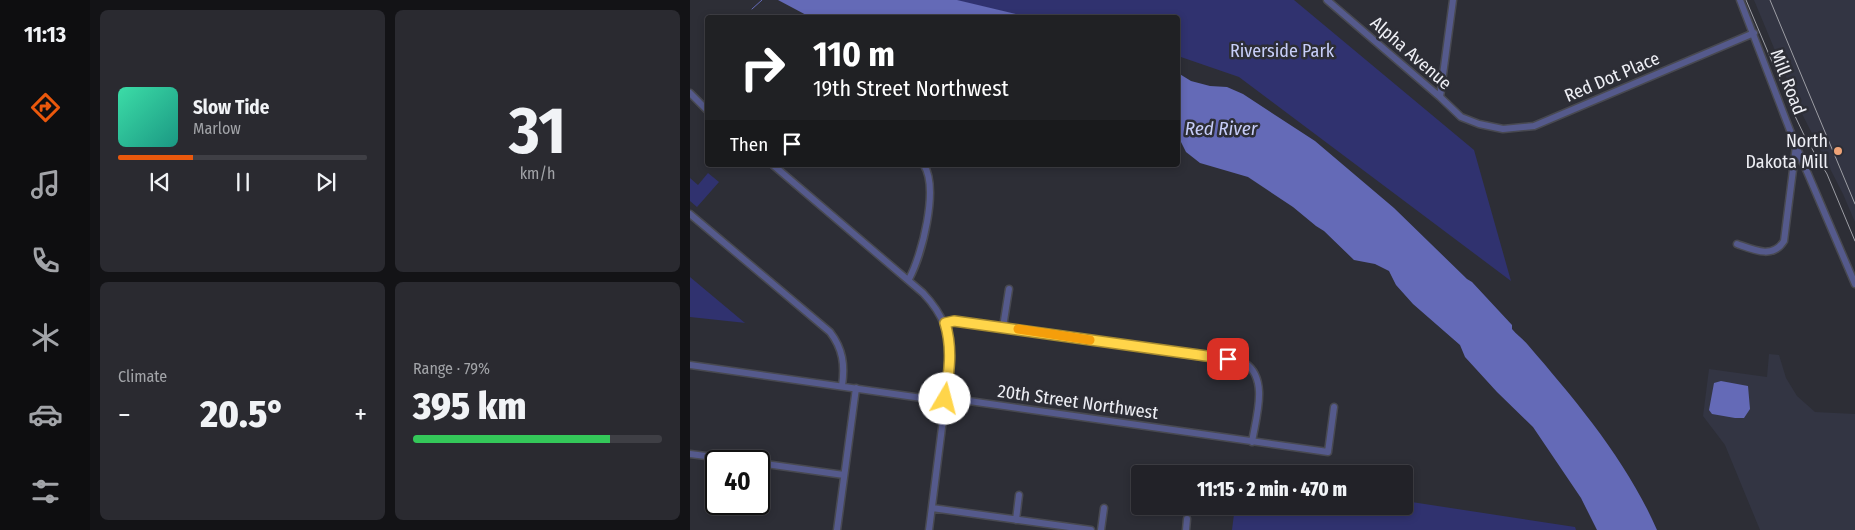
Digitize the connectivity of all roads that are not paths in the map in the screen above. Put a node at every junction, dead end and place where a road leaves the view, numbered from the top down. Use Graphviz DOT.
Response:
graph roads {
  1 [pos="1326,0"];
  2 [pos="1453,0"];
  3 [pos="1740,0"];
  4 [pos="1754,33"];
  5 [pos="690,93"];
  6 [pos="1440,97"];
  7 [pos="705,108"];
  8 [pos="1479,124"];
  9 [pos="1796,146"];
  10 [pos="775,167"];
  11 [pos="925,167"];
  12 [pos="690,214"];
  13 [pos="1737,244"];
  14 [pos="909,279"];
  15 [pos="1855,284"];
  16 [pos="1009,288"];
  17 [pos="945,323"];
  18 [pos="1003,327"];
  19 [pos="690,365"];
  20 [pos="842,386"];
  21 [pos="856,388"];
  22 [pos="945,399"];
  23 [pos="1334,407"];
  24 [pos="1252,442"];
  25 [pos="690,454"];
  26 [pos="705,456"];
  27 [pos="770,465"];
  28 [pos="844,475"];
  29 [pos="1019,495"];
  30 [pos="932,508"];
  31 [pos="1104,508"];
  32 [pos="1188,519"];
  33 [pos="1016,520"];
  34 [pos="837,530"];
  35 [pos="929,530"];
  36 [pos="1091,530"];
  37 [pos="1101,530"];
  38 [pos="1186,530"];
  1 -- 6 [label="street, Alpha Avenue"];
  2 -- 6 [label="street"];
  3 -- 4 [label="street, Mill Road"];
  4 -- 8 [label="street, Red Dot Place"];
  4 -- 9 [label="street, Mill Road"];
  5 -- 7 [label="street"];
  6 -- 8 [label="street, Alpha Avenue"];
  9 -- 13 [label="street"];
  9 -- 15 [label="street, Mill Road"];
  10 -- 14 [label="street"];
  11 -- 14 [label="street"];
  12 -- 20 [label="street"];
  14 -- 17 [label="street"];
  16 -- 18 [label="street"];
  17 -- 18 [label="street"];
  17 -- 22 [label="street"];
  18 -- 24 [label="street"];
  19 -- 20 [label="street, 20th Street Northwest"];
  20 -- 21 [label="street, 20th Street Northwest"];
  21 -- 22 [label="street, 20th Street Northwest"];
  21 -- 28 [label="street"];
  22 -- 24 [label="street, 20th Street Northwest"];
  22 -- 30 [label="street"];
  23 -- 24 [label="street, 20th Street Northwest"];
  25 -- 26 [label="street"];
  27 -- 28 [label="street"];
  28 -- 34 [label="street"];
  29 -- 33 [label="street"];
  30 -- 33 [label="street"];
  30 -- 35 [label="street"];
  31 -- 37 [label="street"];
  32 -- 38 [label="street"];
  33 -- 36 [label="street"];
}
